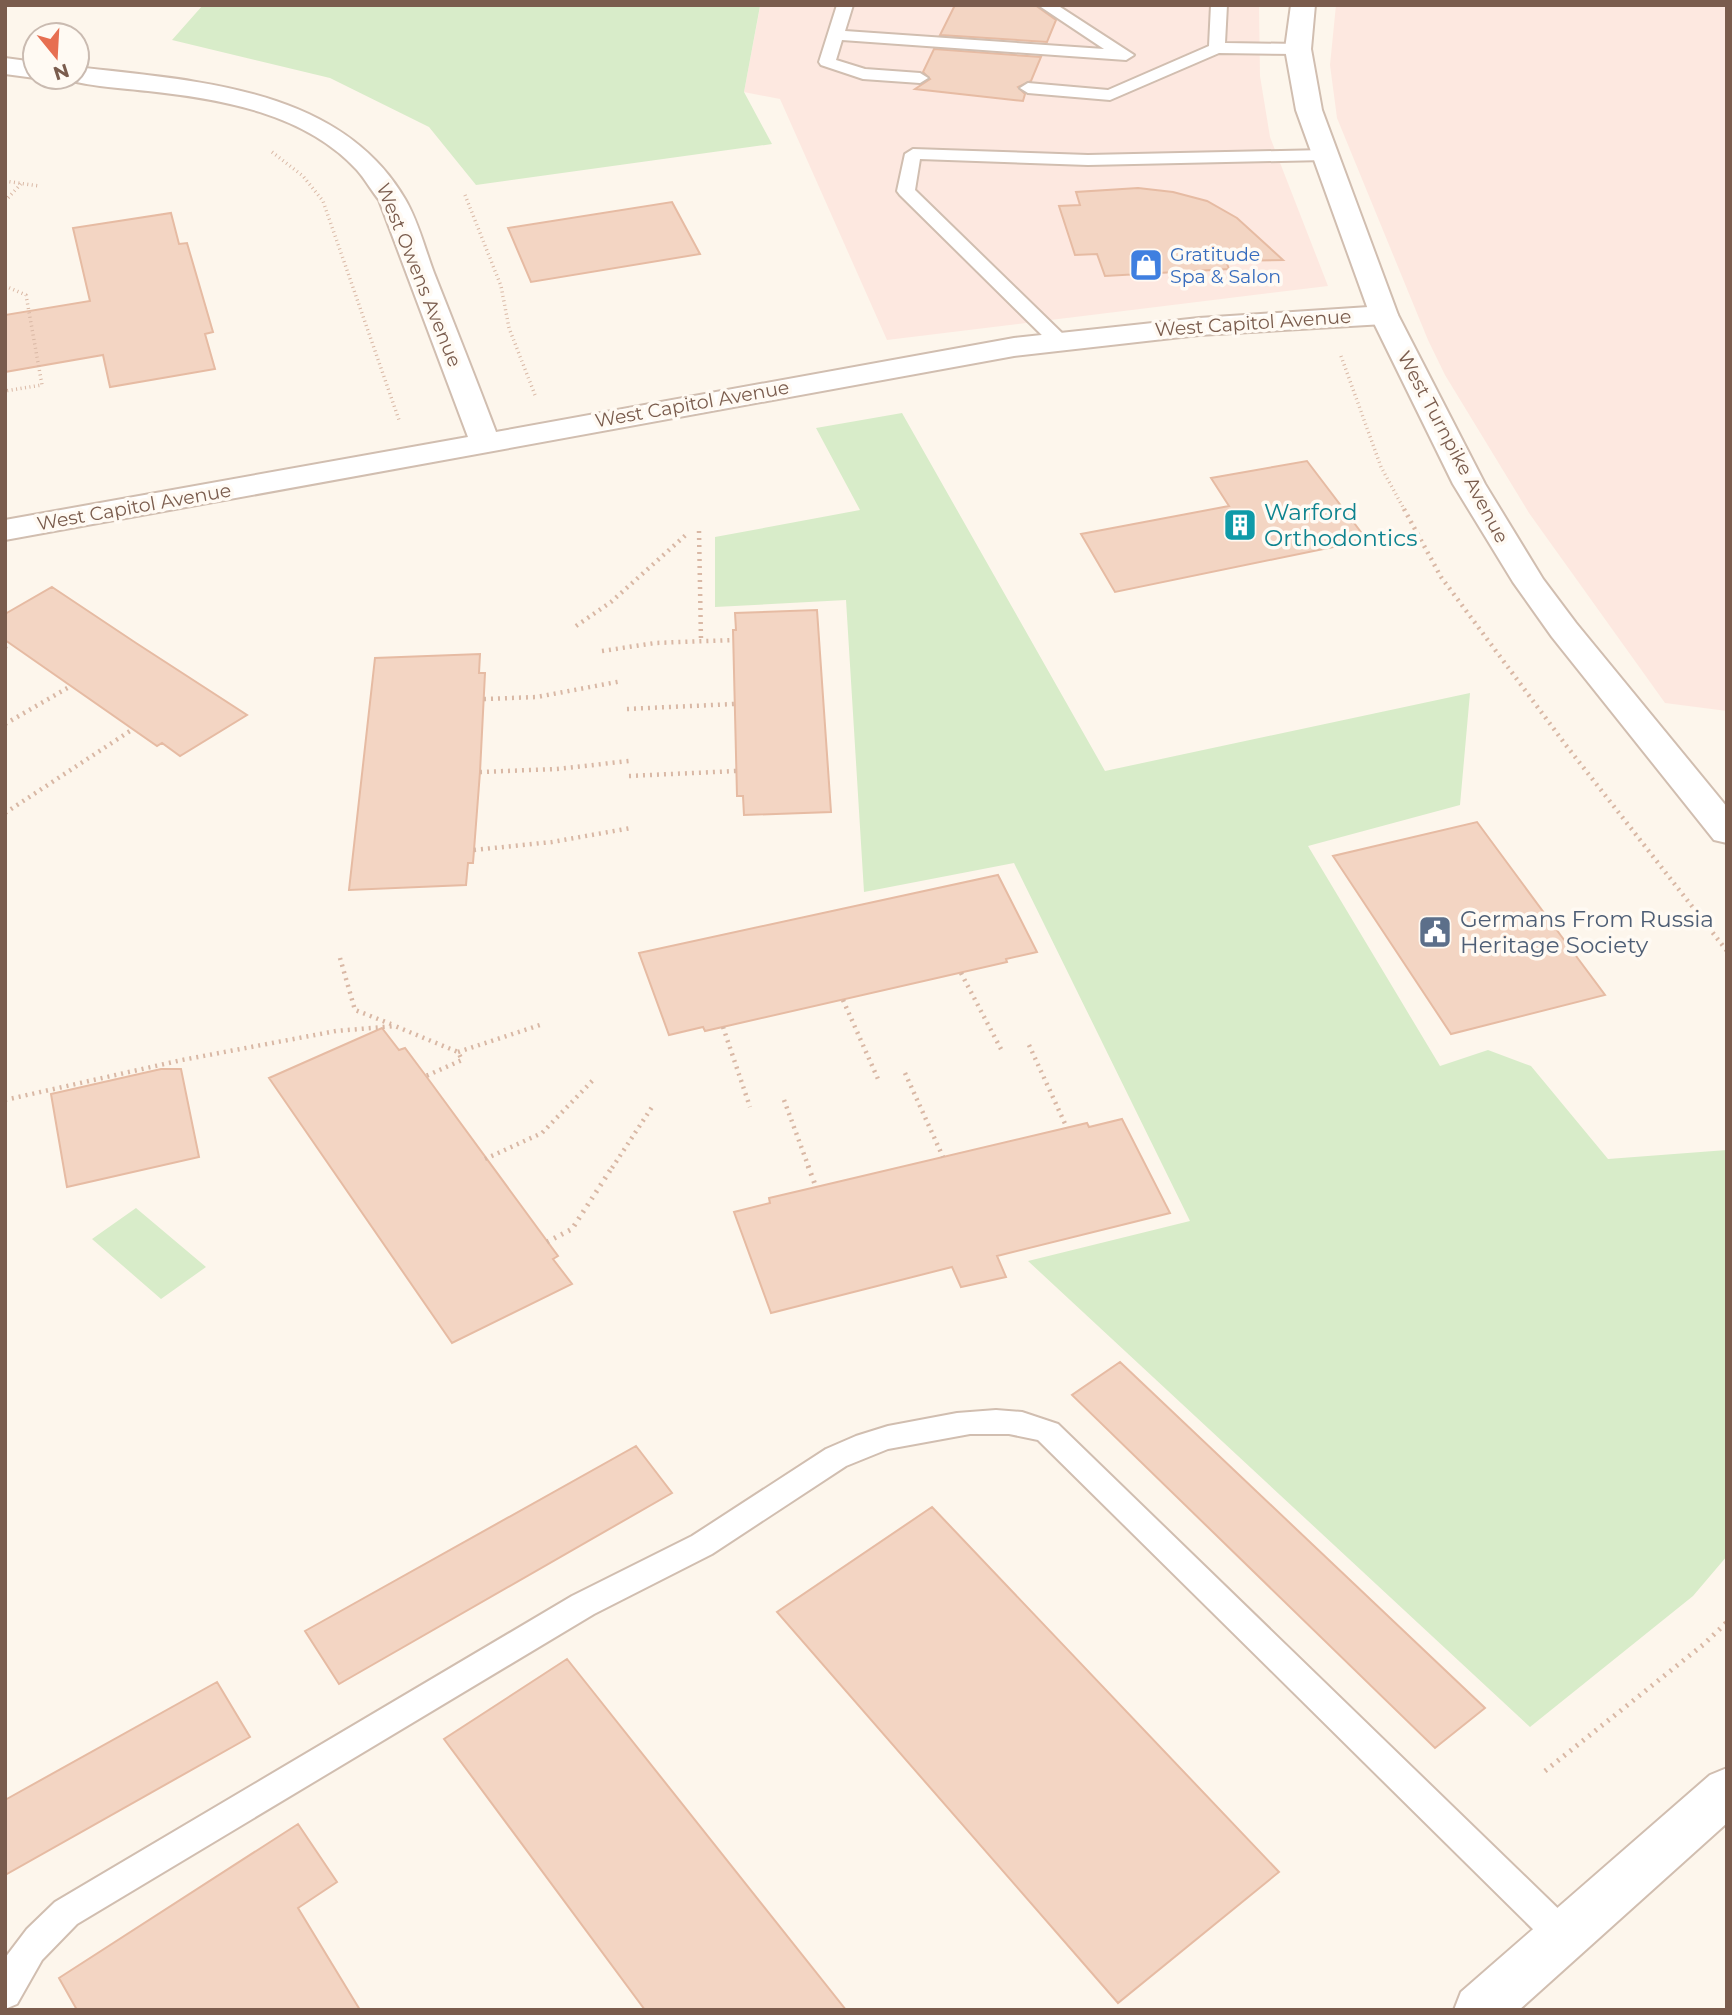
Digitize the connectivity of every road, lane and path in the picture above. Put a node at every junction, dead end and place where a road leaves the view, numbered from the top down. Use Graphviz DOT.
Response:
graph roads {
  1 [pos="845,5"];
  2 [pos="1046,5"];
  3 [pos="1219,5"];
  4 [pos="1303,5"];
  5 [pos="836,35"];
  6 [pos="1217,48"];
  7 [pos="1298,49"];
  8 [pos="1126,55"];
  9 [pos="1155,74"];
  10 [pos="91,77"];
  11 [pos="919,78"];
  12 [pos="1028,88"];
  13 [pos="263,148"];
  14 [pos="1325,155"];
  15 [pos="5,181"];
  16 [pos="22,183"];
  17 [pos="39,186"];
  18 [pos="465,195"];
  19 [pos="5,201"];
  20 [pos="5,286"];
  21 [pos="1384,315"];
  22 [pos="1058,340"];
  23 [pos="1339,350"];
  24 [pos="5,391"];
  25 [pos="536,396"];
  26 [pos="400,423"];
  27 [pos="485,442"];
  28 [pos="5,530"];
  29 [pos="699,531"];
  30 [pos="688,533"];
  31 [pos="576,626"];
  32 [pos="733,640"];
  33 [pos="701,641"];
  34 [pos="602,651"];
  35 [pos="622,681"];
  36 [pos="71,686"];
  37 [pos="484,699"];
  38 [pos="734,704"];
  39 [pos="627,709"];
  40 [pos="5,724"];
  41 [pos="133,729"];
  42 [pos="629,761"];
  43 [pos="480,772"];
  44 [pos="736,772"];
  45 [pos="629,776"];
  46 [pos="5,813"];
  47 [pos="1721,816"];
  48 [pos="631,828"];
  49 [pos="474,850"];
  50 [pos="1727,951"];
  51 [pos="340,958"];
  52 [pos="961,973"];
  53 [pos="843,1000"];
  54 [pos="540,1025"];
  55 [pos="395,1026"];
  56 [pos="723,1027"];
  57 [pos="1028,1045"];
  58 [pos="1002,1051"];
  59 [pos="458,1052"];
  60 [pos="905,1073"];
  61 [pos="426,1076"];
  62 [pos="595,1078"];
  63 [pos="878,1079"];
  64 [pos="5,1100"];
  65 [pos="784,1100"];
  66 [pos="654,1104"];
  67 [pos="750,1107"];
  68 [pos="1067,1128"];
  69 [pos="943,1157"];
  70 [pos="485,1158"];
  71 [pos="816,1187"];
  72 [pos="547,1242"];
  73 [pos="1727,1622"];
  74 [pos="1545,1771"];
  75 [pos="1727,1791"];
  76 [pos="1563,1936"];
  77 [pos="5,1993"];
  78 [pos="1480,2010"];
  1 -- 5 [label="lane"];
  2 -- 8 [label="lane"];
  3 -- 6 [label="lane"];
  4 -- 7 [label="street, West Turnpike Avenue"];
  5 -- 8 [label="lane"];
  5 -- 11 [label="lane"];
  6 -- 7 [label="lane"];
  6 -- 9 [label="lane"];
  7 -- 14 [label="street, West Turnpike Avenue"];
  8 -- 9 [label="lane"];
  9 -- 12 [label="lane"];
  10 -- 27 [label="street, West Owens Avenue"];
  13 -- 26 [label="path"];
  14 -- 21 [label="street, West Turnpike Avenue"];
  14 -- 22 [label="lane"];
  15 -- 16 [label="path"];
  16 -- 17 [label="path"];
  16 -- 19 [label="path"];
  18 -- 25 [label="path"];
  20 -- 24 [label="path"];
  21 -- 22 [label="street, West Capitol Avenue"];
  21 -- 47 [label="street, West Turnpike Avenue"];
  22 -- 27 [label="street, West Capitol Avenue"];
  23 -- 50 [label="path"];
  27 -- 28 [label="street, West Capitol Avenue"];
  29 -- 33 [label="path"];
  30 -- 31 [label="path"];
  32 -- 33 [label="path"];
  33 -- 34 [label="path"];
  35 -- 37 [label="path"];
  36 -- 40 [label="path"];
  38 -- 39 [label="path"];
  41 -- 46 [label="path"];
  42 -- 43 [label="path"];
  44 -- 45 [label="path"];
  48 -- 49 [label="path"];
  51 -- 55 [label="path"];
  52 -- 58 [label="path"];
  53 -- 63 [label="path"];
  54 -- 59 [label="path"];
  55 -- 59 [label="path"];
  55 -- 64 [label="path"];
  56 -- 67 [label="path"];
  57 -- 68 [label="path"];
  59 -- 61 [label="path"];
  60 -- 69 [label="path"];
  62 -- 70 [label="path"];
  65 -- 71 [label="path"];
  66 -- 72 [label="path"];
  73 -- 74 [label="path"];
  75 -- 76 [label="street"];
  76 -- 77 [label="lane"];
  76 -- 78 [label="street"];
}
